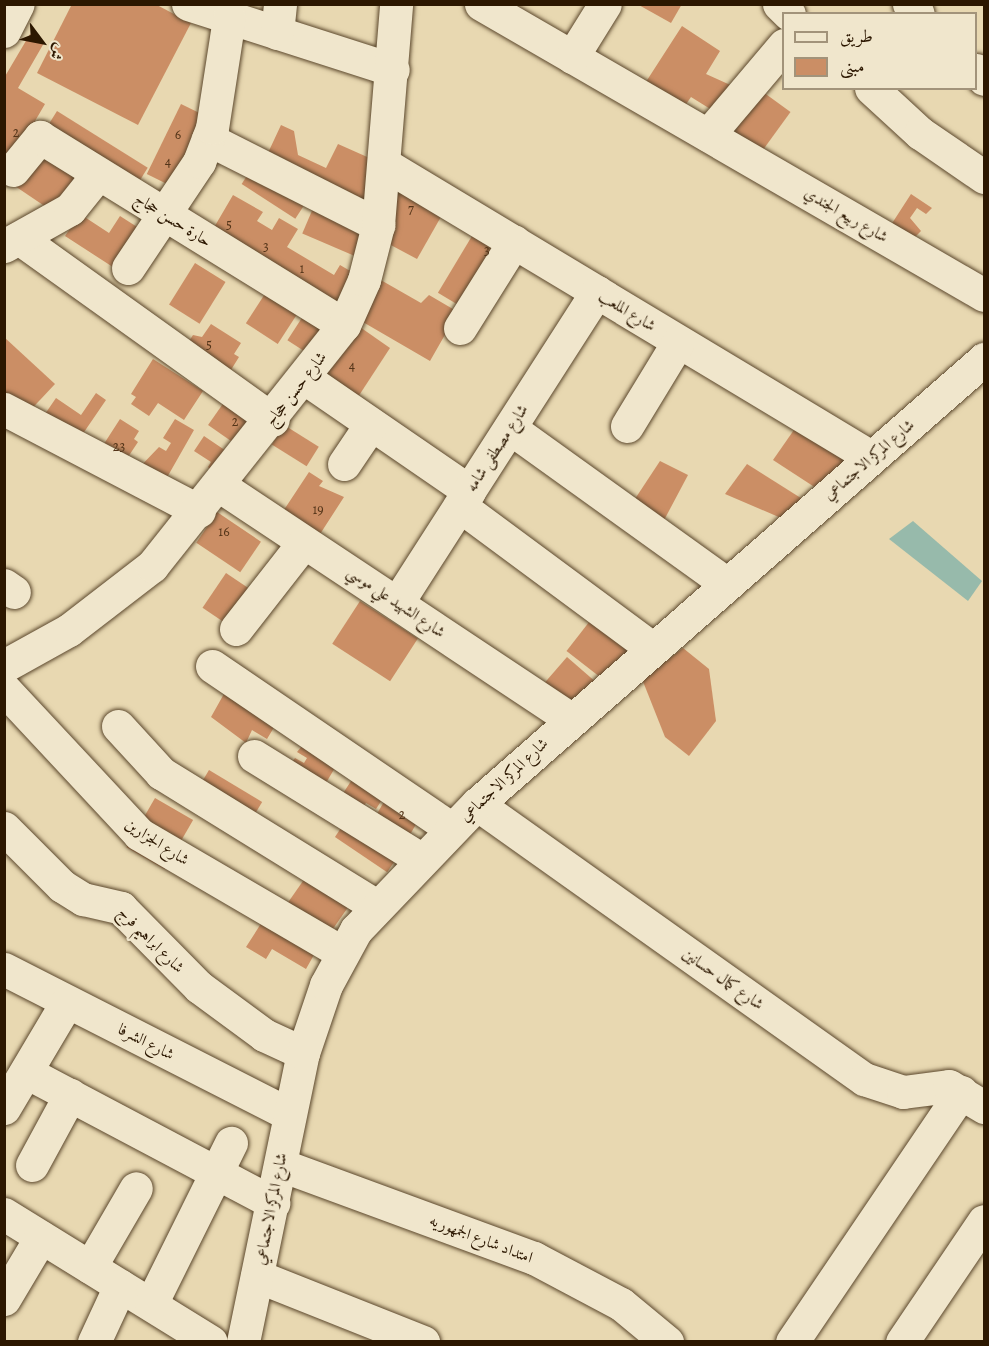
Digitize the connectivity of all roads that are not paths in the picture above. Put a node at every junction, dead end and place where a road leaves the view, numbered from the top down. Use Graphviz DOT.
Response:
graph roads {
  1 [pos="18,4"];
  2 [pos="188,4"];
  3 [pos="396,4"];
  4 [pos="481,4"];
  5 [pos="605,4"];
  6 [pos="229,18"];
  7 [pos="279,19"];
  8 [pos="4,31"];
  9 [pos="782,46"];
  10 [pos="572,57"];
  11 [pos="393,70"];
  12 [pos="873,90"];
  13 [pos="708,135"];
  14 [pos="208,139"];
  15 [pos="384,164"];
  16 [pos="13,170"];
  17 [pos="98,174"];
  18 [pos="984,177"];
  19 [pos="165,216"];
  20 [pos="378,225"];
  21 [pos="12,242"];
  22 [pos="514,242"];
  23 [pos="128,268"];
  24 [pos="597,292"];
  25 [pos="984,295"];
  26 [pos="344,325"];
  27 [pos="460,328"];
  28 [pos="678,342"];
  29 [pos="984,359"];
  30 [pos="306,379"];
  31 [pos="4,409"];
  32 [pos="273,420"];
  33 [pos="371,424"];
  34 [pos="627,426"];
  35 [pos="510,428"];
  36 [pos="871,457"];
  37 [pos="344,464"];
  38 [pos="220,486"];
  39 [pos="465,499"];
  40 [pos="199,511"];
  41 [pos="304,542"];
  42 [pos="726,583"];
  43 [pos="397,603"];
  44 [pos="236,628"];
  45 [pos="652,648"];
  46 [pos="4,666"];
  47 [pos="212,666"];
  48 [pos="4,689"];
  49 [pos="571,718"];
  50 [pos="118,726"];
  51 [pos="254,756"];
  52 [pos="477,804"];
  53 [pos="4,828"];
  54 [pos="452,829"];
  55 [pos="421,859"];
  56 [pos="375,905"];
  57 [pos="343,953"];
  58 [pos="4,969"];
  59 [pos="67,1002"];
  60 [pos="303,1053"];
  61 [pos="26,1072"];
  62 [pos="70,1095"];
  63 [pos="973,1099"];
  64 [pos="4,1108"];
  65 [pos="288,1114"];
  66 [pos="231,1143"];
  67 [pos="32,1165"];
  68 [pos="281,1165"];
  69 [pos="216,1173"];
  70 [pos="136,1188"];
  71 [pos="273,1203"];
  72 [pos="4,1214"];
  73 [pos="984,1221"];
  74 [pos="41,1237"];
  75 [pos="90,1267"];
  76 [pos="257,1276"];
  77 [pos="120,1286"];
  78 [pos="4,1299"];
  79 [pos="151,1304"];
  80 [pos="94,1341"];
  81 [pos="211,1341"];
  82 [pos="243,1341"];
  83 [pos="423,1341"];
  84 [pos="667,1341"];
  85 [pos="792,1341"];
  86 [pos="902,1341"];
  1 -- 8 [label="street"];
  2 -- 6 [label="street"];
  3 -- 11 [label="street, شارع حسن حجاج"];
  4 -- 10 [label="street, شارع ربيع الجندي"];
  5 -- 10 [label="street"];
  6 -- 7 [label="street"];
  6 -- 14 [label="street"];
  7 -- 11 [label="street"];
  9 -- 13 [label="street"];
  10 -- 13 [label="street, شارع ربيع الجندي"];
  11 -- 15 [label="street, شارع حسن حجاج"];
  12 -- 18 [label="street"];
  13 -- 25 [label="street, شارع ربيع الجندي"];
  14 -- 19 [label="street"];
  14 -- 20 [label="street"];
  15 -- 20 [label="street, شارع حسن حجاج"];
  15 -- 22 [label="street, شارع الملعب"];
  16 -- 17 [label="street, حارة حسن حجاج"];
  17 -- 19 [label="street, حارة حسن حجاج"];
  17 -- 21 [label="street"];
  19 -- 23 [label="street"];
  19 -- 26 [label="street, حارة حسن حجاج"];
  20 -- 26 [label="street, شارع حسن حجاج"];
  21 -- 32 [label="street"];
  22 -- 24 [label="street, شارع الملعب"];
  22 -- 27 [label="street"];
  24 -- 28 [label="street, شارع الملعب"];
  24 -- 35 [label="street, شارع مصطفى شامه"];
  26 -- 30 [label="street, شارع حسن حجاج"];
  28 -- 34 [label="street"];
  28 -- 36 [label="street, شارع الملعب"];
  29 -- 36 [label="street, شارع المركز الاجتماعي"];
  30 -- 32 [label="street, شارع حسن حجاج"];
  30 -- 33 [label="street"];
  31 -- 40 [label="street"];
  32 -- 38 [label="street, شارع حسن حجاج"];
  33 -- 37 [label="street"];
  33 -- 39 [label="street"];
  35 -- 39 [label="street, شارع مصطفى شامه"];
  35 -- 42 [label="street"];
  36 -- 42 [label="street, شارع المركز الاجتماعي"];
  38 -- 40 [label="street, شارع حسن حجاج"];
  38 -- 41 [label="street, شارع الشهيد علي موسي"];
  39 -- 43 [label="street, شارع مصطفى شامه"];
  39 -- 45 [label="street"];
  40 -- 46 [label="street, شارع حسن حجاج"];
  41 -- 43 [label="street, شارع الشهيد علي موسي"];
  41 -- 44 [label="street"];
  42 -- 45 [label="street, شارع المركز الاجتماعي"];
  43 -- 49 [label="street, شارع الشهيد علي موسي"];
  45 -- 49 [label="street, شارع المركز الاجتماعي"];
  47 -- 54 [label="street"];
  48 -- 57 [label="street, شارع الجزارين"];
  49 -- 52 [label="street, شارع المركز الاجتماعي"];
  50 -- 56 [label="street"];
  51 -- 55 [label="street"];
  52 -- 54 [label="street, شارع المركز الاجتماعي"];
  52 -- 63 [label="street, شارع كمال حسانين"];
  53 -- 60 [label="street, شارع ابراهيم فرج"];
  54 -- 55 [label="street, شارع المركز الاجتماعي"];
  55 -- 56 [label="street, شارع المركز الاجتماعي"];
  56 -- 57 [label="street, شارع المركز الاجتماعي"];
  57 -- 60 [label="street, شارع المركز الاجتماعي"];
  58 -- 59 [label="street, شارع الشرفا"];
  59 -- 61 [label="street"];
  59 -- 65 [label="street, شارع الشرفا"];
  60 -- 65 [label="street, شارع المركز الاجتماعي"];
  61 -- 62 [label="street"];
  61 -- 64 [label="street"];
  62 -- 67 [label="street"];
  62 -- 69 [label="street"];
  63 -- 85 [label="street"];
  65 -- 68 [label="street, شارع المركز الاجتماعي"];
  66 -- 69 [label="street"];
  68 -- 71 [label="street, شارع المركز الاجتماعي"];
  68 -- 84 [label="street, امتداد شارع الجمهوريه"];
  69 -- 71 [label="street"];
  69 -- 79 [label="street"];
  70 -- 75 [label="street"];
  71 -- 76 [label="street, شارع المركز الاجتماعي"];
  72 -- 74 [label="street"];
  73 -- 86 [label="street"];
  74 -- 75 [label="street"];
  74 -- 78 [label="street"];
  75 -- 77 [label="street"];
  76 -- 82 [label="street, شارع المركز الاجتماعي"];
  76 -- 83 [label="street"];
  77 -- 79 [label="street"];
  77 -- 80 [label="street"];
  79 -- 81 [label="street"];
}
